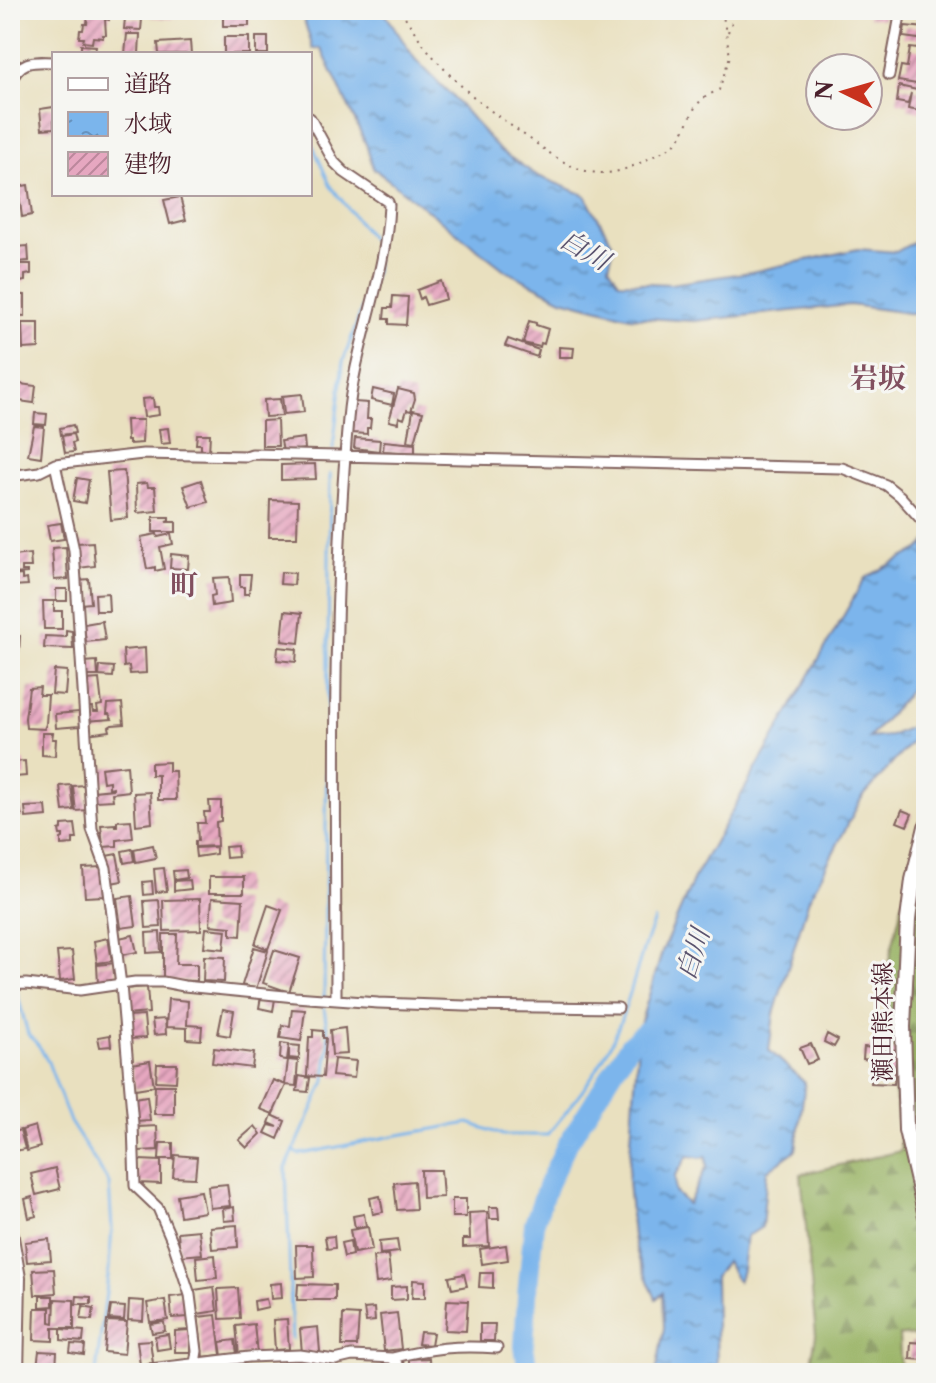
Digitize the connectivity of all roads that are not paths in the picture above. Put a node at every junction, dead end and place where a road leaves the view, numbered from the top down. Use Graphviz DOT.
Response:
graph roads {
  1 [pos="901,10"];
  2 [pos="52,62"];
  3 [pos="889,75"];
  4 [pos="11,76"];
  5 [pos="312,122"];
  6 [pos="344,457"];
  7 [pos="55,464"];
  8 [pos="10,476"];
  9 [pos="926,525"];
  10 [pos="926,827"];
  11 [pos="10,985"];
  12 [pos="121,985"];
  13 [pos="336,999"];
  14 [pos="618,1008"];
  15 [pos="926,1216"];
  16 [pos="10,1232"];
  17 [pos="497,1348"];
  18 [pos="392,1358"];
  19 [pos="195,1363"];
  20 [pos="16,1373"];
  21 [pos="117,1373"];
  22 [pos="400,1373"];
  1 -- 3 [label="street"];
  2 -- 4 [label="street"];
  5 -- 6 [label="street"];
  6 -- 7 [label="street"];
  6 -- 9 [label="street"];
  6 -- 13 [label="street"];
  7 -- 8 [label="street"];
  7 -- 12 [label="street"];
  10 -- 15 [label="main road, 瀬田熊本線"];
  11 -- 12 [label="street"];
  12 -- 13 [label="street"];
  12 -- 19 [label="street"];
  13 -- 14 [label="street"];
  16 -- 20 [label="main road"];
  17 -- 18 [label="street"];
  18 -- 19 [label="street"];
  18 -- 22 [label="street"];
  19 -- 21 [label="street"];
}
